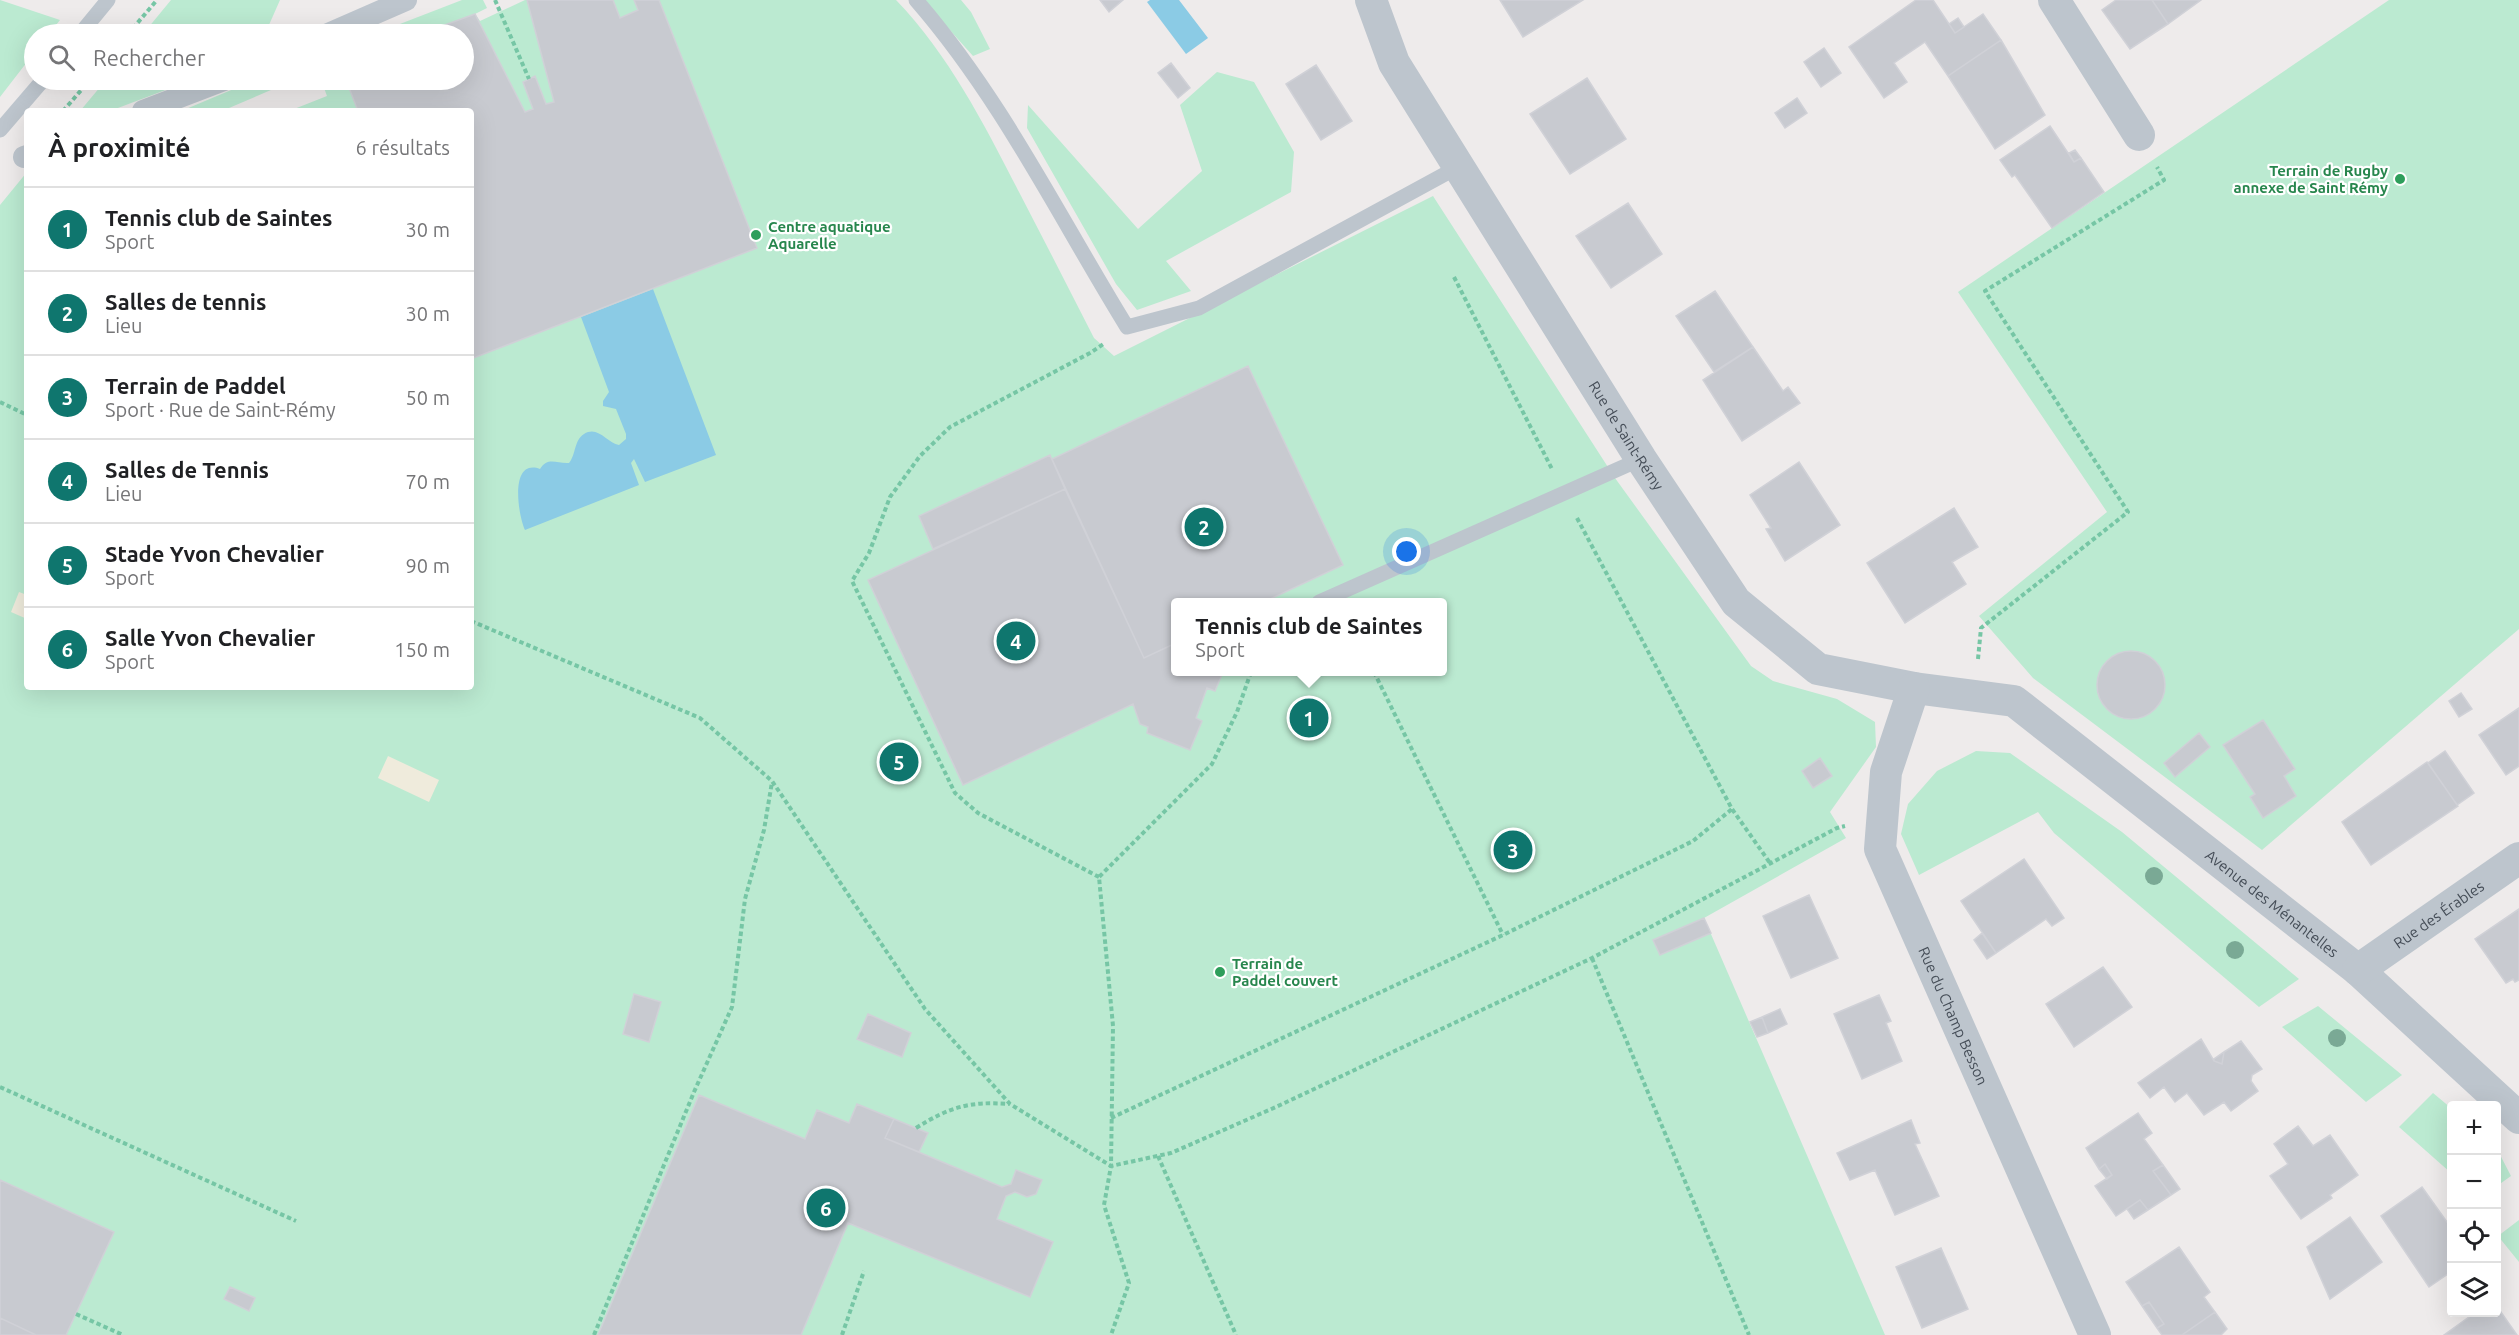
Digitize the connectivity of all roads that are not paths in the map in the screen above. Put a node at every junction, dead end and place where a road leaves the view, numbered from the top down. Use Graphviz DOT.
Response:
graph roads {
  1 [pos="108,0"];
  2 [pos="406,0"];
  3 [pos="916,0"];
  4 [pos="1371,0"];
  5 [pos="2054,0"];
  6 [pos="88,24"];
  7 [pos="351,24"];
  8 [pos="34,90"];
  9 [pos="198,90"];
  10 [pos="151,108"];
  11 [pos="0,130"];
  12 [pos="2139,135"];
  13 [pos="1458,167"];
  14 [pos="1641,459"];
  15 [pos="1330,598"];
  16 [pos="1914,688"];
  17 [pos="2014,700"];
  18 [pos="2519,858"];
  19 [pos="2358,970"];
  20 [pos="2519,1118"];
  21 [pos="2096,1335"];
  1 -- 6 [label="lane"];
  2 -- 7 [label="street"];
  3 -- 13 [label="lane"];
  4 -- 13 [label="street, Rue de Saint-Rémy"];
  5 -- 12 [label="street"];
  8 -- 11 [label="lane"];
  9 -- 10 [label="street"];
  13 -- 14 [label="street, Rue de Saint-Rémy"];
  14 -- 15 [label="lane"];
  14 -- 16 [label="street, Rue de Saint-Rémy"];
  16 -- 17 [label="street, Rue de Saint-Rémy"];
  16 -- 21 [label="street, Rue du Champ Besson"];
  17 -- 19 [label="street, Avenue des Ménantelles"];
  18 -- 19 [label="street, Rue des Érables"];
  19 -- 20 [label="street, Avenue des Ménantelles"];
}
